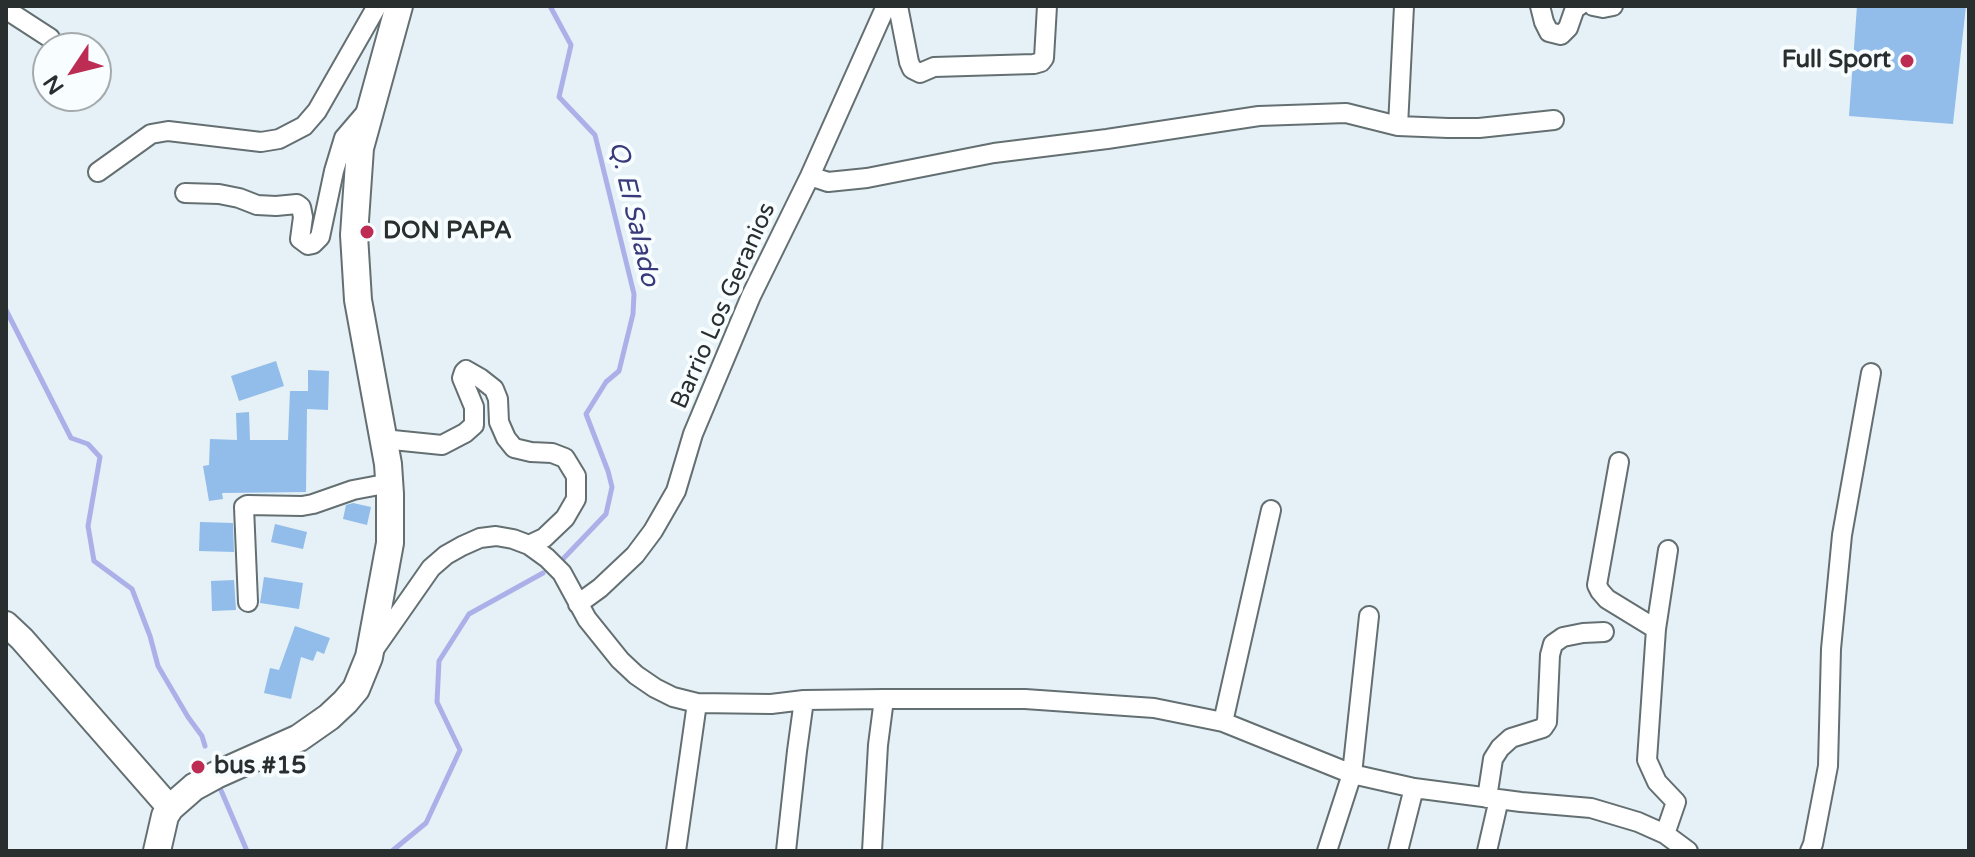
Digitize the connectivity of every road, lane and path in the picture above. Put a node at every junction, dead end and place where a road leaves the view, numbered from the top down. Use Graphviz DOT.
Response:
graph roads {
  1 [pos="377,6"];
  2 [pos="399,6"];
  3 [pos="886,6"];
  4 [pos="898,6"];
  5 [pos="1047,6"];
  6 [pos="1404,6"];
  7 [pos="1540,6"];
  8 [pos="1579,6"];
  9 [pos="1593,6"];
  10 [pos="1613,6"];
  11 [pos="6,7"];
  12 [pos="41,32"];
  13 [pos="372,105"];
  14 [pos="1554,120"];
  15 [pos="1398,126"];
  16 [pos="98,172"];
  17 [pos="810,176"];
  18 [pos="185,193"];
  19 [pos="1871,373"];
  20 [pos="383,439"];
  21 [pos="1619,462"];
  22 [pos="390,483"];
  23 [pos="1271,510"];
  24 [pos="529,545"];
  25 [pos="1668,550"];
  26 [pos="248,602"];
  27 [pos="578,604"];
  28 [pos="1369,616"];
  29 [pos="6,624"];
  30 [pos="1656,629"];
  31 [pos="1604,632"];
  32 [pos="369,657"];
  33 [pos="884,699"];
  34 [pos="804,700"];
  35 [pos="697,703"];
  36 [pos="1223,722"];
  37 [pos="1352,774"];
  38 [pos="1414,788"];
  39 [pos="1493,798"];
  40 [pos="170,808"];
  41 [pos="1665,834"];
  42 [pos="157,851"];
  43 [pos="676,851"];
  44 [pos="786,851"];
  45 [pos="872,851"];
  46 [pos="1327,851"];
  47 [pos="1398,851"];
  48 [pos="1487,851"];
  49 [pos="1688,851"];
  50 [pos="1810,851"];
  1 -- 16 [label="street"];
  2 -- 13 [label="main road"];
  3 -- 17 [label="street, Barrio Los Geranios"];
  4 -- 5 [label="street"];
  6 -- 15 [label="street"];
  7 -- 8 [label="street"];
  9 -- 10 [label="street"];
  11 -- 12 [label="street"];
  13 -- 18 [label="street"];
  13 -- 20 [label="main road"];
  14 -- 15 [label="street"];
  15 -- 17 [label="street"];
  17 -- 27 [label="street, Barrio Los Geranios"];
  19 -- 50 [label="street"];
  20 -- 22 [label="main road"];
  20 -- 24 [label="street"];
  21 -- 30 [label="street"];
  22 -- 26 [label="street"];
  22 -- 32 [label="main road"];
  23 -- 36 [label="street"];
  24 -- 27 [label="street"];
  24 -- 32 [label="street"];
  25 -- 30 [label="street"];
  27 -- 35 [label="street"];
  28 -- 37 [label="street"];
  29 -- 40 [label="street"];
  30 -- 41 [label="street"];
  31 -- 39 [label="street"];
  32 -- 40 [label="main road"];
  33 -- 34 [label="street"];
  33 -- 36 [label="street"];
  33 -- 45 [label="street"];
  34 -- 35 [label="street"];
  34 -- 44 [label="street"];
  35 -- 43 [label="street"];
  36 -- 37 [label="street"];
  37 -- 38 [label="street"];
  37 -- 46 [label="street"];
  38 -- 39 [label="street"];
  38 -- 47 [label="street"];
  39 -- 41 [label="street"];
  39 -- 48 [label="street"];
  40 -- 42 [label="main road"];
  41 -- 49 [label="street"];
}
